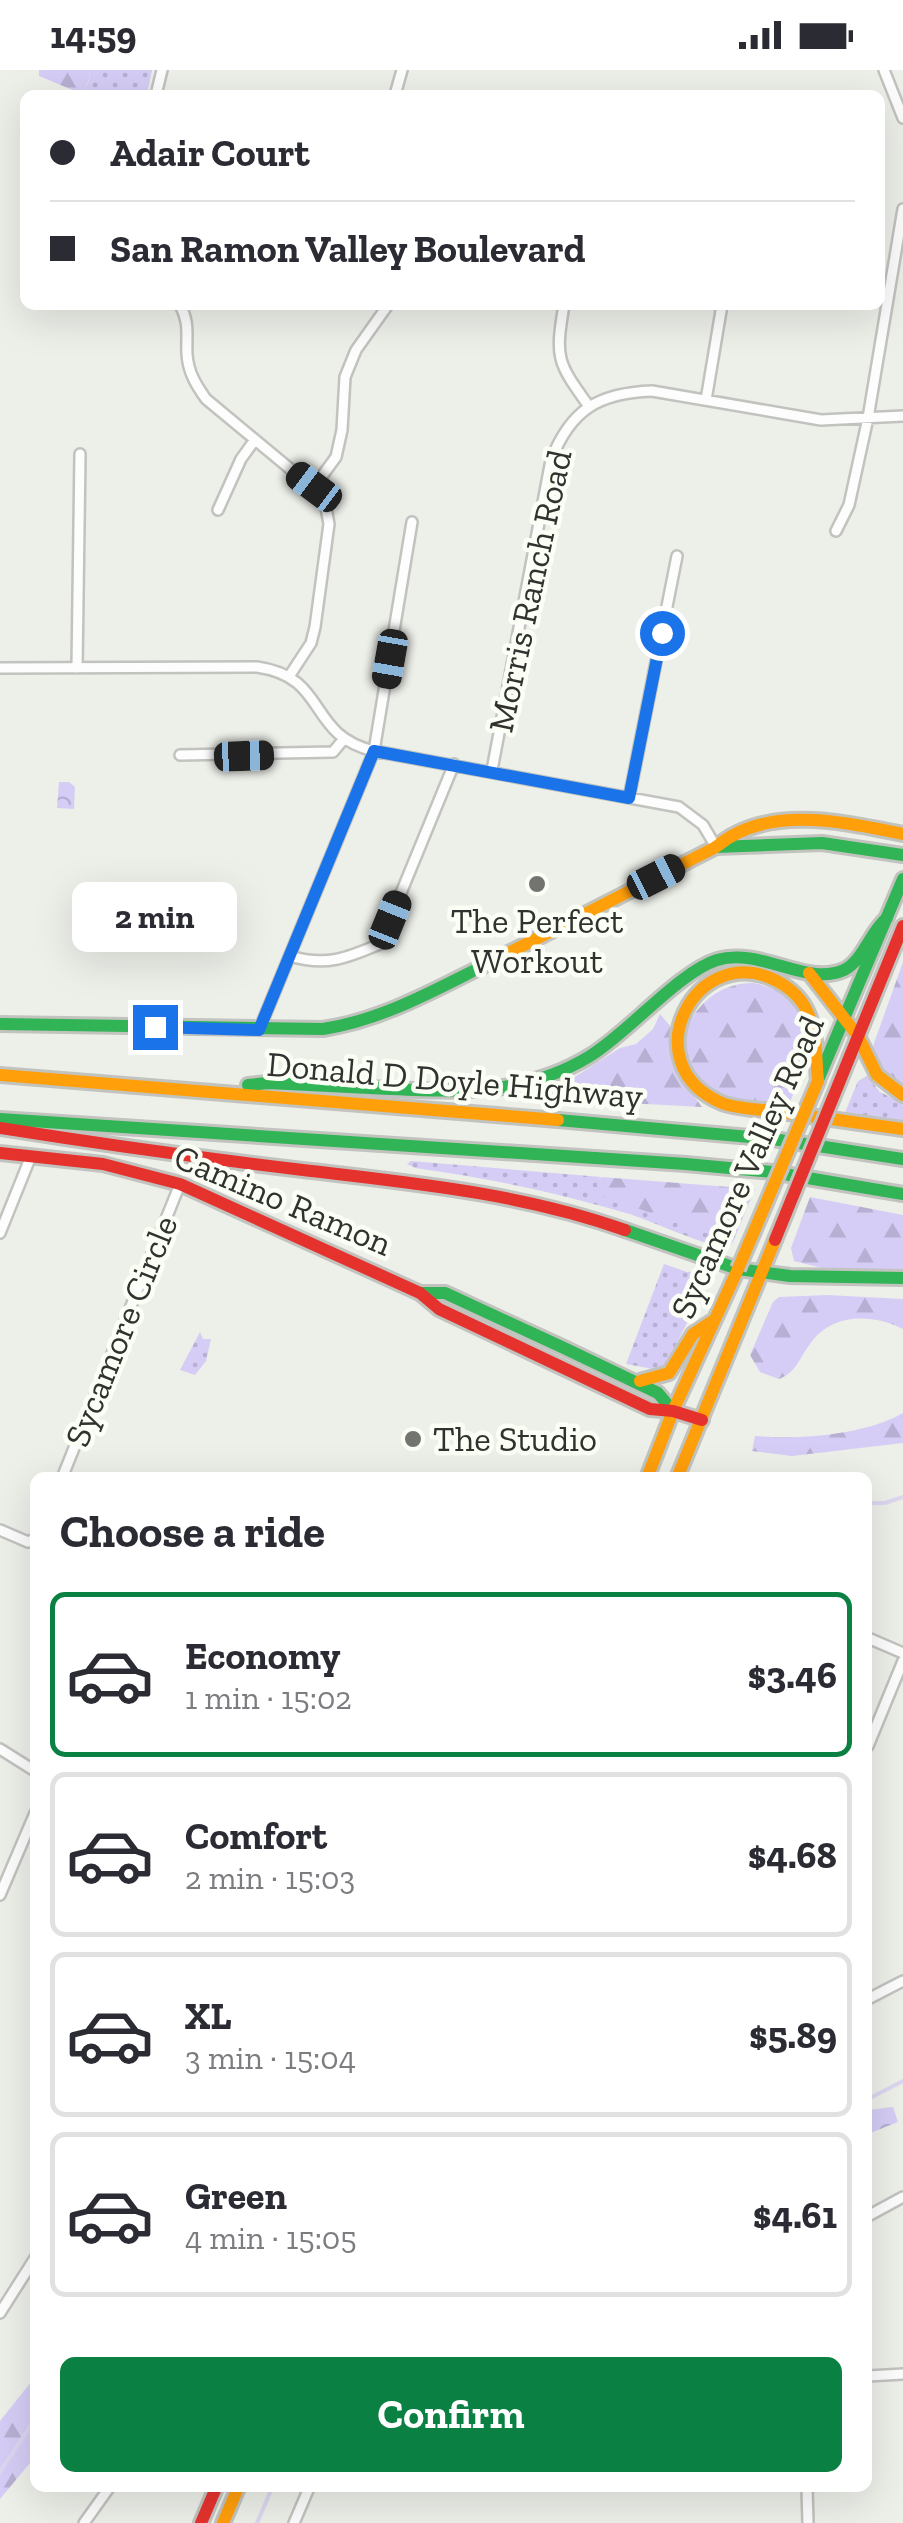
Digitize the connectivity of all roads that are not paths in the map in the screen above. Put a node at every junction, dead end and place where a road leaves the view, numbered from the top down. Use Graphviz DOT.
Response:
graph roads {
  1 [pos="884,70"];
  2 [pos="903,118"];
  3 [pos="903,210"];
  4 [pos="902,225"];
  5 [pos="182,310"];
  6 [pos="384,310"];
  7 [pos="563,310"];
  8 [pos="721,310"];
  9 [pos="706,400"];
  10 [pos="588,404"];
  11 [pos="903,416"];
  12 [pos="868,418"];
  13 [pos="254,441"];
  14 [pos="80,454"];
  15 [pos="314,487"];
  16 [pos="218,510"];
  17 [pos="412,522"];
  18 [pos="836,531"];
  19 [pos="677,556"];
  20 [pos="0,668"];
  21 [pos="77,668"];
  22 [pos="290,675"];
  23 [pos="343,740"];
  24 [pos="374,751"];
  25 [pos="180,756"];
  26 [pos="454,764"];
  27 [pos="492,770"];
  28 [pos="629,798"];
  29 [pos="903,834"];
  30 [pos="716,847"];
  31 [pos="903,855"];
  32 [pos="903,879"];
  33 [pos="887,918"];
  34 [pos="903,926"];
  35 [pos="290,956"];
  36 [pos="808,973"];
  37 [pos="846,1017"];
  38 [pos="0,1024"];
  39 [pos="259,1030"];
  40 [pos="858,1036"];
  41 [pos="0,1074"];
  42 [pos="818,1081"];
  43 [pos="219,1089"];
  44 [pos="903,1094"];
  45 [pos="0,1119"];
  46 [pos="0,1128"];
  47 [pos="903,1130"];
  48 [pos="0,1153"];
  49 [pos="32,1156"];
  50 [pos="903,1159"];
  51 [pos="180,1184"];
  52 [pos="903,1194"];
  53 [pos="0,1233"];
  54 [pos="738,1269"];
  55 [pos="762,1271"];
  56 [pos="903,1278"];
  57 [pos="420,1292"];
  58 [pos="713,1321"];
  59 [pos="633,1381"];
  60 [pos="673,1411"];
  61 [pos="702,1420"];
  62 [pos="64,1472"];
  63 [pos="648,1472"];
  64 [pos="680,1472"];
  65 [pos="0,1530"];
  66 [pos="30,1541"];
  67 [pos="872,1640"];
  68 [pos="903,1653"];
  69 [pos="903,1661"];
  70 [pos="872,1736"];
  71 [pos="0,1750"];
  72 [pos="30,1768"];
  73 [pos="30,1825"];
  74 [pos="0,1895"];
  75 [pos="903,1981"];
  76 [pos="872,1997"];
  77 [pos="903,2197"];
  78 [pos="872,2214"];
  79 [pos="30,2266"];
  80 [pos="0,2314"];
  81 [pos="903,2374"];
  82 [pos="872,2376"];
  83 [pos="107,2492"];
  84 [pos="214,2492"];
  85 [pos="236,2492"];
  86 [pos="307,2492"];
  87 [pos="807,2492"];
  88 [pos="84,2523"];
  89 [pos="201,2523"];
  90 [pos="222,2523"];
  91 [pos="294,2523"];
  92 [pos="808,2523"];
  1 -- 2 [label="street"];
  3 -- 4 [label="street"];
  4 -- 12 [label="street"];
  5 -- 13 [label="street"];
  6 -- 15 [label="street"];
  7 -- 10 [label="street"];
  8 -- 9 [label="street"];
  9 -- 10 [label="street, Morris Ranch Road"];
  9 -- 12 [label="street, Morris Ranch Road"];
  10 -- 27 [label="street, Morris Ranch Road"];
  11 -- 12 [label="street, Morris Ranch Road"];
  12 -- 18 [label="street"];
  13 -- 15 [label="street"];
  13 -- 16 [label="street"];
  14 -- 21 [label="street"];
  15 -- 22 [label="street"];
  17 -- 24 [label="street"];
  19 -- 28 [label="street"];
  20 -- 21 [label="street"];
  21 -- 22 [label="street"];
  22 -- 23 [label="street"];
  23 -- 24 [label="street"];
  23 -- 25 [label="street"];
  24 -- 26 [label="street"];
  24 -- 35 [label="street"];
  26 -- 27 [label="street"];
  26 -- 35 [label="street"];
  27 -- 28 [label="street"];
  28 -- 30 [label="street"];
  29 -- 30 [label="main road"];
  30 -- 31 [label="main road"];
  30 -- 39 [label="main road"];
  32 -- 33 [label="main road, Sycamore Valley Road"];
  33 -- 36 [label="main road"];
  33 -- 37 [label="main road, Sycamore Valley Road"];
  34 -- 40 [label="main road, Sycamore Valley Road"];
  35 -- 39 [label="street"];
  36 -- 37 [label="main road"];
  36 -- 43 [label="main road"];
  37 -- 40 [label="main road"];
  37 -- 42 [label="main road, Sycamore Valley Road"];
  38 -- 39 [label="main road"];
  40 -- 44 [label="main road"];
  40 -- 55 [label="main road, Sycamore Valley Road, bridge"];
  41 -- 43 [label="main road, Donald D Doyle Highway"];
  42 -- 47 [label="main road"];
  42 -- 54 [label="main road, Sycamore Valley Road, bridge"];
  43 -- 50 [label="main road, Donald D Doyle Highway"];
  45 -- 52 [label="main road, Donald D Doyle Highway"];
  46 -- 54 [label="main road"];
  48 -- 49 [label="main road, Camino Ramon"];
  49 -- 51 [label="main road, Camino Ramon"];
  49 -- 53 [label="street"];
  51 -- 57 [label="main road, Camino Ramon"];
  51 -- 62 [label="street, Sycamore Circle"];
  54 -- 55 [label="main road"];
  54 -- 58 [label="main road, Sycamore Valley Road"];
  55 -- 56 [label="main road"];
  55 -- 61 [label="main road, Sycamore Valley Road"];
  57 -- 59 [label="main road, Camino Ramon"];
  57 -- 60 [label="main road, Camino Ramon"];
  58 -- 59 [label="main road"];
  58 -- 60 [label="main road, Sycamore Valley Road"];
  59 -- 60 [label="main road, Camino Ramon"];
  60 -- 61 [label="main road, Camino Ramon"];
  60 -- 63 [label="main road, Sycamore Valley Road"];
  61 -- 64 [label="main road, Sycamore Valley Road"];
  65 -- 66 [label="street"];
  67 -- 68 [label="street"];
  69 -- 70 [label="street"];
  71 -- 72 [label="street"];
  73 -- 74 [label="street"];
  75 -- 76 [label="street"];
  77 -- 78 [label="street"];
  79 -- 80 [label="street"];
  81 -- 82 [label="street"];
  83 -- 88 [label="street"];
  84 -- 89 [label="main road"];
  85 -- 90 [label="main road"];
  86 -- 91 [label="street"];
  87 -- 92 [label="street"];
}
